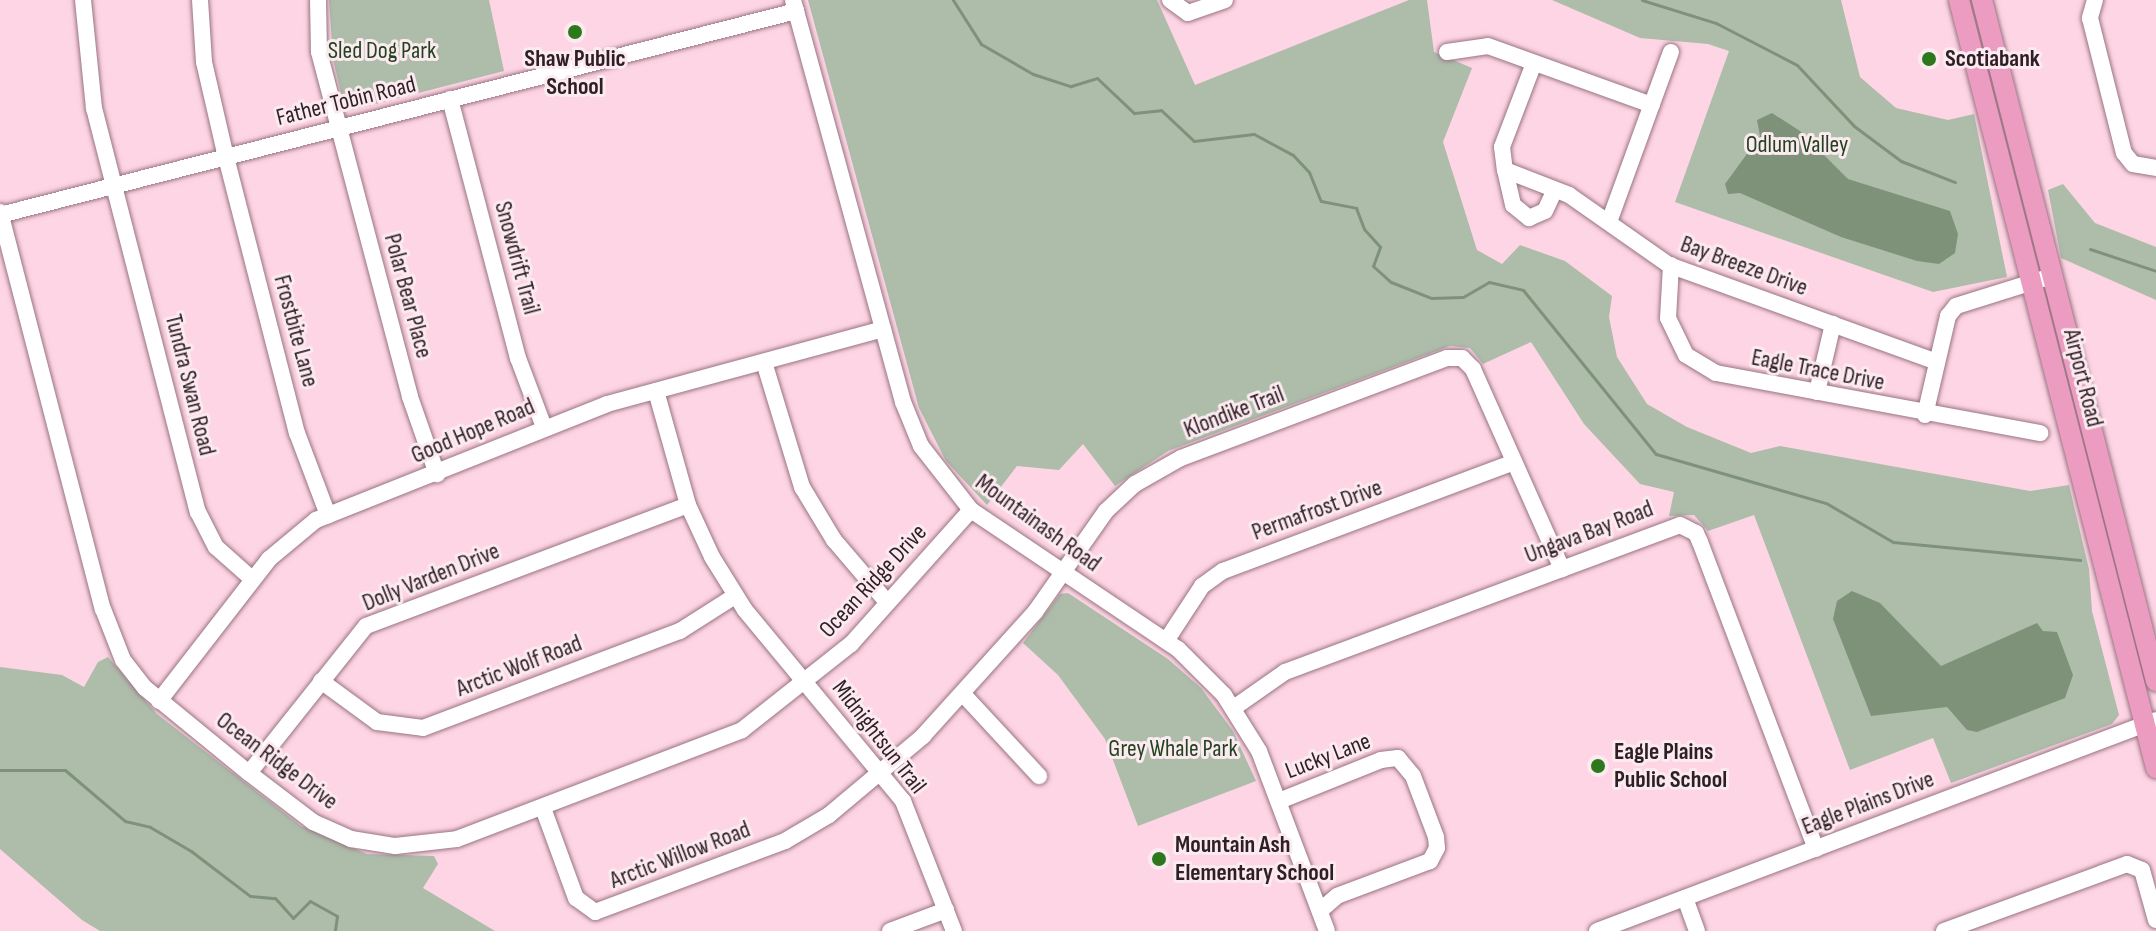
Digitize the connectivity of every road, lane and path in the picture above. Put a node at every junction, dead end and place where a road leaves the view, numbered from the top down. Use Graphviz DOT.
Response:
graph roads {
  1 [pos="83,0"];
  2 [pos="200,0"];
  3 [pos="318,0"];
  4 [pos="1170,0"];
  5 [pos="1225,0"];
  6 [pos="1959,0"];
  7 [pos="1982,0"];
  8 [pos="2095,0"];
  9 [pos="795,6"];
  10 [pos="1447,52"];
  11 [pos="1671,52"];
  12 [pos="1534,63"];
  13 [pos="450,99"];
  14 [pos="1652,105"];
  15 [pos="339,127"];
  16 [pos="226,157"];
  17 [pos="2156,168"];
  18 [pos="1505,170"];
  19 [pos="114,185"];
  20 [pos="1555,190"];
  21 [pos="0,214"];
  22 [pos="1609,222"];
  23 [pos="1671,265"];
  24 [pos="2052,276"];
  25 [pos="2031,282"];
  26 [pos="1833,324"];
  27 [pos="883,329"];
  28 [pos="764,362"];
  29 [pos="1937,362"];
  30 [pos="656,391"];
  31 [pos="1817,392"];
  32 [pos="1925,415"];
  33 [pos="544,427"];
  34 [pos="2040,433"];
  35 [pos="1514,462"];
  36 [pos="437,474"];
  37 [pos="688,505"];
  38 [pos="971,510"];
  39 [pos="328,515"];
  40 [pos="1562,569"];
  41 [pos="1063,573"];
  42 [pos="252,579"];
  43 [pos="735,596"];
  44 [pos="887,602"];
  45 [pos="1166,641"];
  46 [pos="321,681"];
  47 [pos="2156,681"];
  48 [pos="805,683"];
  49 [pos="963,694"];
  50 [pos="159,701"];
  51 [pos="1235,707"];
  52 [pos="2150,722"];
  53 [pos="2156,768"];
  54 [pos="249,773"];
  55 [pos="880,773"];
  56 [pos="1039,776"];
  57 [pos="1279,801"];
  58 [pos="543,808"];
  59 [pos="1816,849"];
  60 [pos="1685,898"];
  61 [pos="946,910"];
  62 [pos="1320,911"];
  63 [pos="2156,920"];
  64 [pos="890,931"];
  65 [pos="954,931"];
  66 [pos="1327,931"];
  67 [pos="1597,931"];
  68 [pos="1697,931"];
  69 [pos="1944,931"];
  1 -- 19 [label="street, Tundra Swan Road"];
  2 -- 16 [label="street, Frostbite Lane"];
  3 -- 15 [label="street, Polar Bear Place"];
  4 -- 5 [label="street"];
  6 -- 25 [label="main road, Airport Road"];
  7 -- 24 [label="main road, Airport Road"];
  8 -- 17 [label="street"];
  9 -- 13 [label="street, Father Tobin Road"];
  9 -- 27 [label="street, Mountainash Road"];
  10 -- 12 [label="street"];
  11 -- 14 [label="street"];
  12 -- 14 [label="street"];
  12 -- 18 [label="street"];
  13 -- 15 [label="street, Father Tobin Road"];
  13 -- 33 [label="street, Snowdrift Trail"];
  14 -- 22 [label="street"];
  15 -- 16 [label="street, Father Tobin Road"];
  15 -- 36 [label="street, Polar Bear Place"];
  16 -- 19 [label="street, Father Tobin Road"];
  16 -- 39 [label="street, Frostbite Lane"];
  18 -- 20 [label="street, Bay Breeze Drive"];
  18 -- 20 [label="street"];
  19 -- 21 [label="street, Father Tobin Road"];
  19 -- 42 [label="street, Tundra Swan Road"];
  20 -- 22 [label="street, Bay Breeze Drive"];
  21 -- 50 [label="street, Ocean Ridge Drive"];
  22 -- 23 [label="street, Bay Breeze Drive"];
  23 -- 26 [label="street, Bay Breeze Drive"];
  23 -- 31 [label="street, Eagle Trace Drive"];
  24 -- 25 [label="street"];
  24 -- 47 [label="main road, Airport Road"];
  25 -- 29 [label="street"];
  25 -- 52 [label="main road, Airport Road"];
  26 -- 29 [label="street, Bay Breeze Drive"];
  26 -- 31 [label="street"];
  27 -- 28 [label="street, Good Hope Road"];
  27 -- 38 [label="street, Mountainash Road"];
  28 -- 30 [label="street, Good Hope Road"];
  28 -- 44 [label="street"];
  29 -- 32 [label="street"];
  30 -- 33 [label="street, Good Hope Road"];
  30 -- 37 [label="street, Midnightsun Trail"];
  31 -- 32 [label="street, Eagle Trace Drive"];
  32 -- 34 [label="street, Eagle Trace Drive"];
  33 -- 36 [label="street, Good Hope Road"];
  35 -- 40 [label="street"];
  35 -- 41 [label="street, Klondike Trail"];
  35 -- 45 [label="street, Permafrost Drive"];
  36 -- 39 [label="street, Good Hope Road"];
  37 -- 43 [label="street, Midnightsun Trail"];
  37 -- 46 [label="street, Dolly Varden Drive"];
  38 -- 41 [label="street, Mountainash Road"];
  38 -- 44 [label="street, Ocean Ridge Drive"];
  39 -- 42 [label="street, Good Hope Road"];
  40 -- 51 [label="street, Ungava Bay Road"];
  40 -- 59 [label="street, Ungava Bay Road"];
  41 -- 45 [label="street, Mountainash Road"];
  41 -- 49 [label="street, Klondike Trail"];
  42 -- 50 [label="street, Good Hope Road"];
  43 -- 46 [label="street, Arctic Wolf Road"];
  43 -- 48 [label="street, Midnightsun Trail"];
  44 -- 48 [label="street, Ocean Ridge Drive"];
  45 -- 51 [label="street, Mountainash Road"];
  46 -- 54 [label="street, Dolly Varden Drive"];
  48 -- 55 [label="street, Midnightsun Trail"];
  48 -- 58 [label="street, Ocean Ridge Drive"];
  49 -- 55 [label="street, Klondike Trail"];
  49 -- 56 [label="street"];
  50 -- 54 [label="street, Ocean Ridge Drive"];
  51 -- 57 [label="street, Mountainash Road"];
  52 -- 53 [label="main road, Airport Road"];
  52 -- 59 [label="street, Eagle Plains Drive"];
  54 -- 58 [label="street, Ocean Ridge Drive"];
  55 -- 58 [label="street, Arctic Willow Road"];
  55 -- 61 [label="street, Midnightsun Trail"];
  57 -- 62 [label="street, Mountainash Road"];
  57 -- 62 [label="street, Lucky Lane"];
  59 -- 60 [label="street, Eagle Plains Drive"];
  60 -- 67 [label="street, Eagle Plains Drive"];
  60 -- 68 [label="street"];
  61 -- 64 [label="street"];
  61 -- 65 [label="street, Midnightsun Trail"];
  62 -- 66 [label="street, Mountainash Road"];
  63 -- 69 [label="street"];
}
